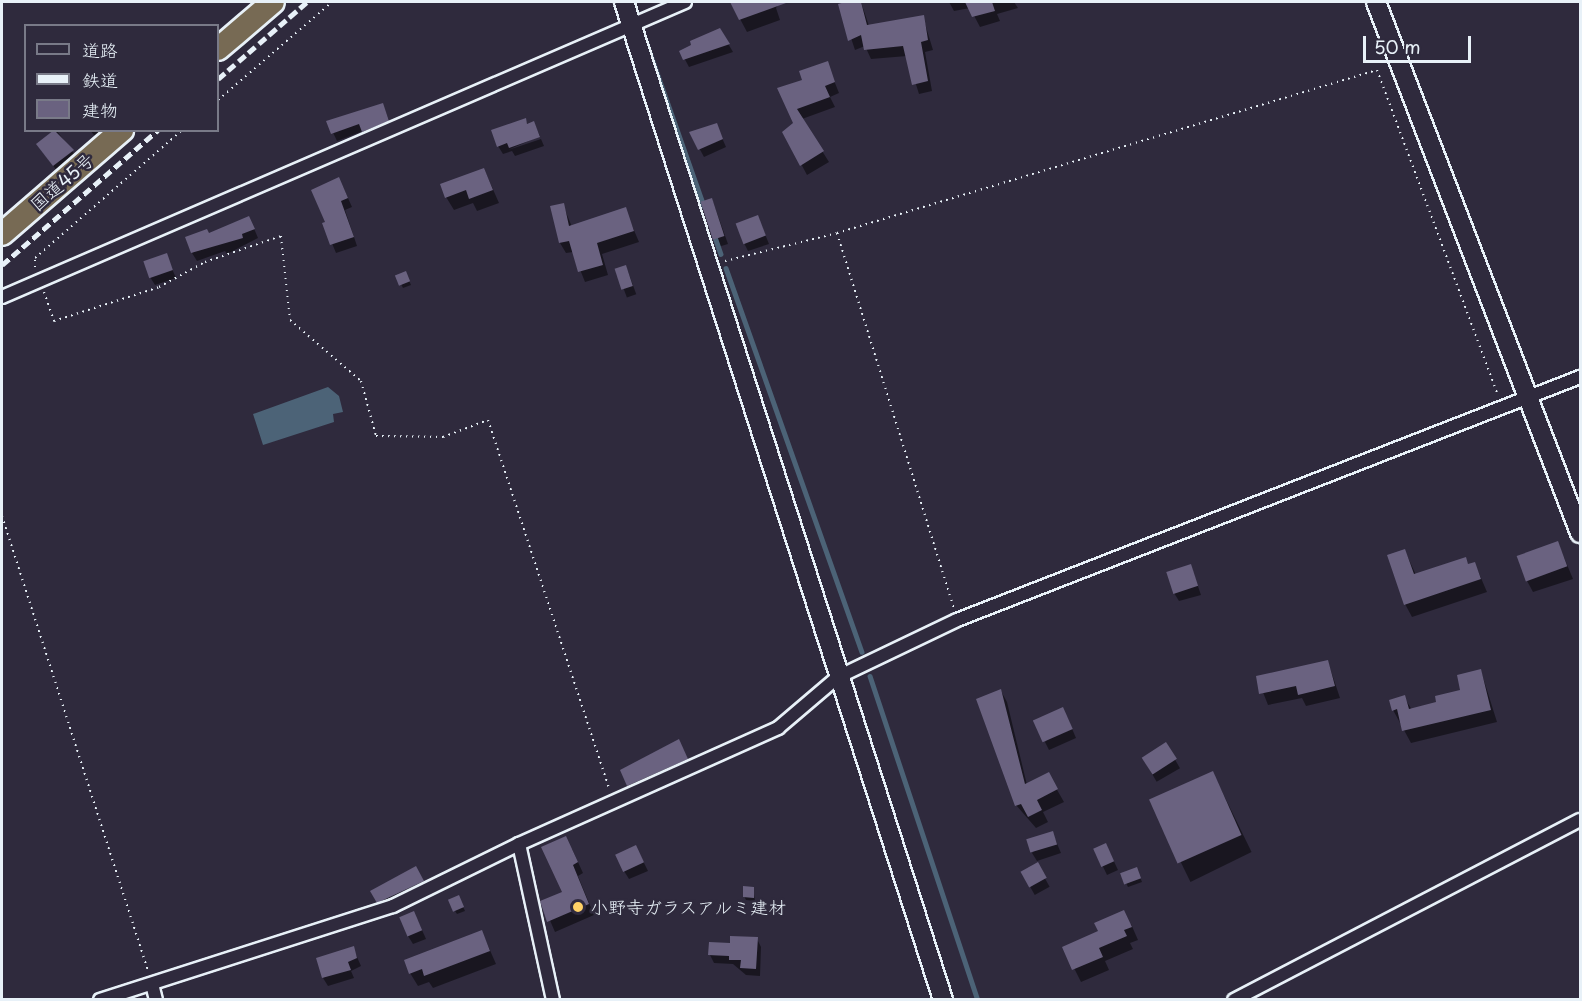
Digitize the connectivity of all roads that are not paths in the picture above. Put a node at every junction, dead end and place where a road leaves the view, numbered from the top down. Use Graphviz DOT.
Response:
graph roads {
  1 [pos="273,2"];
  2 [pos="624,2"];
  3 [pos="685,2"];
  4 [pos="1376,2"];
  5 [pos="631,25"];
  6 [pos="219,48"];
  7 [pos="120,132"];
  8 [pos="2,234"];
  9 [pos="2,297"];
  10 [pos="1581,377"];
  11 [pos="1527,399"];
  12 [pos="1581,533"];
  13 [pos="838,677"];
  14 [pos="1581,820"];
  15 [pos="519,844"];
  16 [pos="152,984"];
  17 [pos="100,999"];
  18 [pos="156,999"];
  19 [pos="553,999"];
  20 [pos="943,999"];
  21 [pos="1234,999"];
  1 -- 6 [label="highway"];
  2 -- 5 [label="street"];
  3 -- 5 [label="street"];
  4 -- 11 [label="street"];
  5 -- 9 [label="street"];
  5 -- 13 [label="street"];
  7 -- 8 [label="highway, 国道45号"];
  10 -- 11 [label="street"];
  11 -- 12 [label="street"];
  11 -- 13 [label="street"];
  13 -- 15 [label="street"];
  13 -- 20 [label="street"];
  14 -- 21 [label="street"];
  15 -- 16 [label="street"];
  15 -- 19 [label="street"];
  16 -- 17 [label="street"];
  16 -- 18 [label="street"];
}
